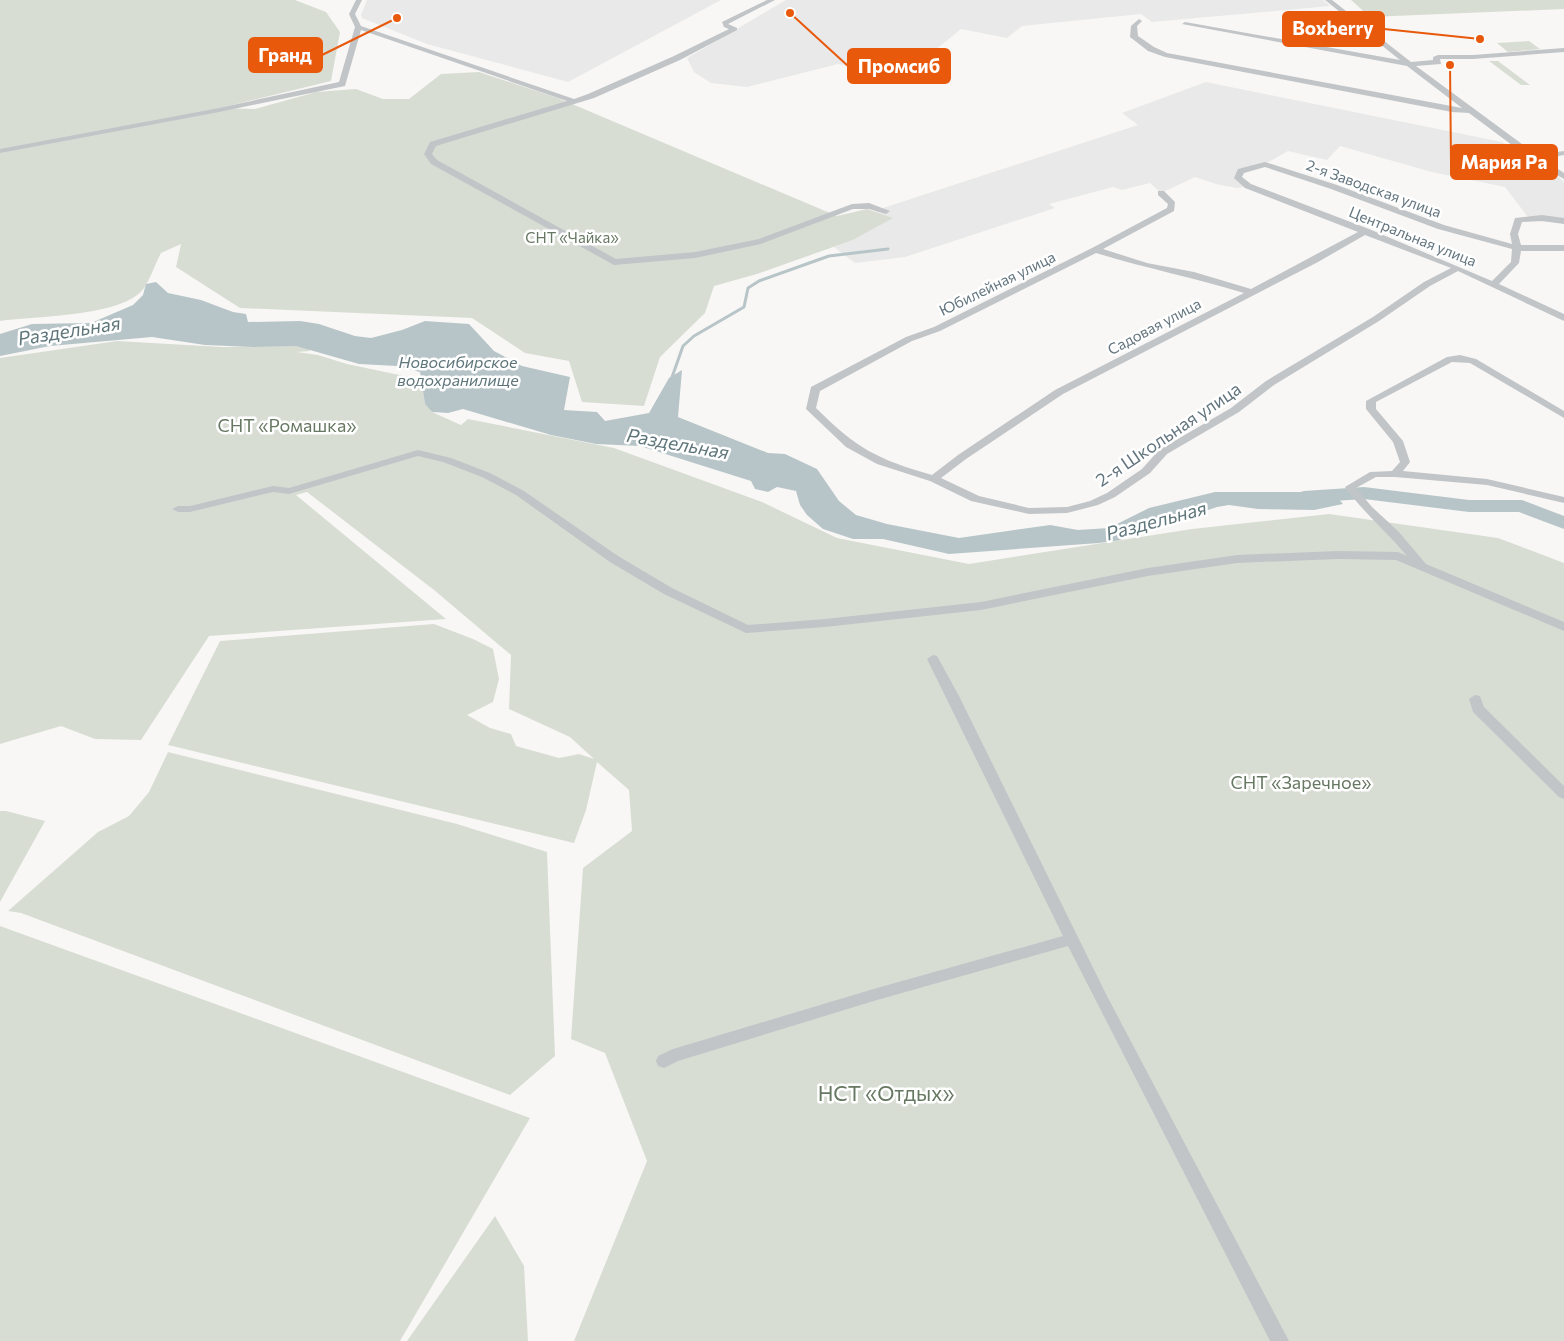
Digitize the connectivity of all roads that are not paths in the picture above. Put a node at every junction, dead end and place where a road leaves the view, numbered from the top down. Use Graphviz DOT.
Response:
graph roads {
  1 [pos="359,0"];
  2 [pos="772,0"];
  3 [pos="1328,0"];
  4 [pos="761,7"];
  5 [pos="1139,21"];
  6 [pos="1185,24"];
  7 [pos="741,25"];
  8 [pos="358,27"];
  9 [pos="1564,50"];
  10 [pos="1410,64"];
  11 [pos="574,101"];
  12 [pos="1470,111"];
  13 [pos="0,151"];
  14 [pos="1564,153"];
  15 [pos="1535,158"];
  16 [pos="1564,177"];
  17 [pos="1248,186"];
  18 [pos="1161,193"];
  19 [pos="886,211"];
  20 [pos="1564,221"];
  21 [pos="1366,231"];
  22 [pos="1517,248"];
  23 [pos="1564,248"];
  24 [pos="1095,250"];
  25 [pos="1458,268"];
  26 [pos="1493,285"];
  27 [pos="1252,292"];
  28 [pos="1564,318"];
  29 [pos="815,389"];
  30 [pos="1564,415"];
  31 [pos="1395,474"];
  32 [pos="934,479"];
  33 [pos="1564,500"];
  34 [pos="178,509"];
  35 [pos="1423,567"];
  36 [pos="1564,626"];
  37 [pos="933,659"];
  38 [pos="1475,699"];
  39 [pos="1564,794"];
  40 [pos="1072,939"];
  41 [pos="664,1061"];
  42 [pos="1280,1341"];
  1 -- 8 [label="street"];
  2 -- 4 [label="street"];
  3 -- 10 [label="street"];
  4 -- 7 [label="street"];
  4 -- 7 [label="street"];
  5 -- 12 [label="street"];
  6 -- 10 [label="street"];
  7 -- 11 [label="street"];
  8 -- 11 [label="street"];
  8 -- 13 [label="street"];
  9 -- 10 [label="street"];
  10 -- 12 [label="street"];
  11 -- 19 [label="street"];
  12 -- 15 [label="street"];
  14 -- 15 [label="street"];
  15 -- 16 [label="street"];
  17 -- 21 [label="street, Центральная улица"];
  17 -- 22 [label="street, 2-я Заводская улица"];
  18 -- 24 [label="street, Юбилейная улица"];
  20 -- 22 [label="street"];
  21 -- 25 [label="street, Центральная улица"];
  21 -- 27 [label="street, Садовая улица"];
  22 -- 23 [label="street"];
  22 -- 26 [label="street"];
  24 -- 27 [label="street"];
  24 -- 29 [label="street, Юбилейная улица"];
  25 -- 26 [label="street, Центральная улица"];
  25 -- 32 [label="street, 2-я Школьная улица"];
  26 -- 28 [label="street, Центральная улица"];
  27 -- 32 [label="street, Садовая улица"];
  29 -- 32 [label="street, 2-я Школьная улица"];
  30 -- 31 [label="street"];
  31 -- 33 [label="street"];
  31 -- 35 [label="street"];
  34 -- 35 [label="street"];
  35 -- 36 [label="street"];
  37 -- 40 [label="street"];
  38 -- 39 [label="street"];
  40 -- 41 [label="street"];
  40 -- 42 [label="street"];
}
